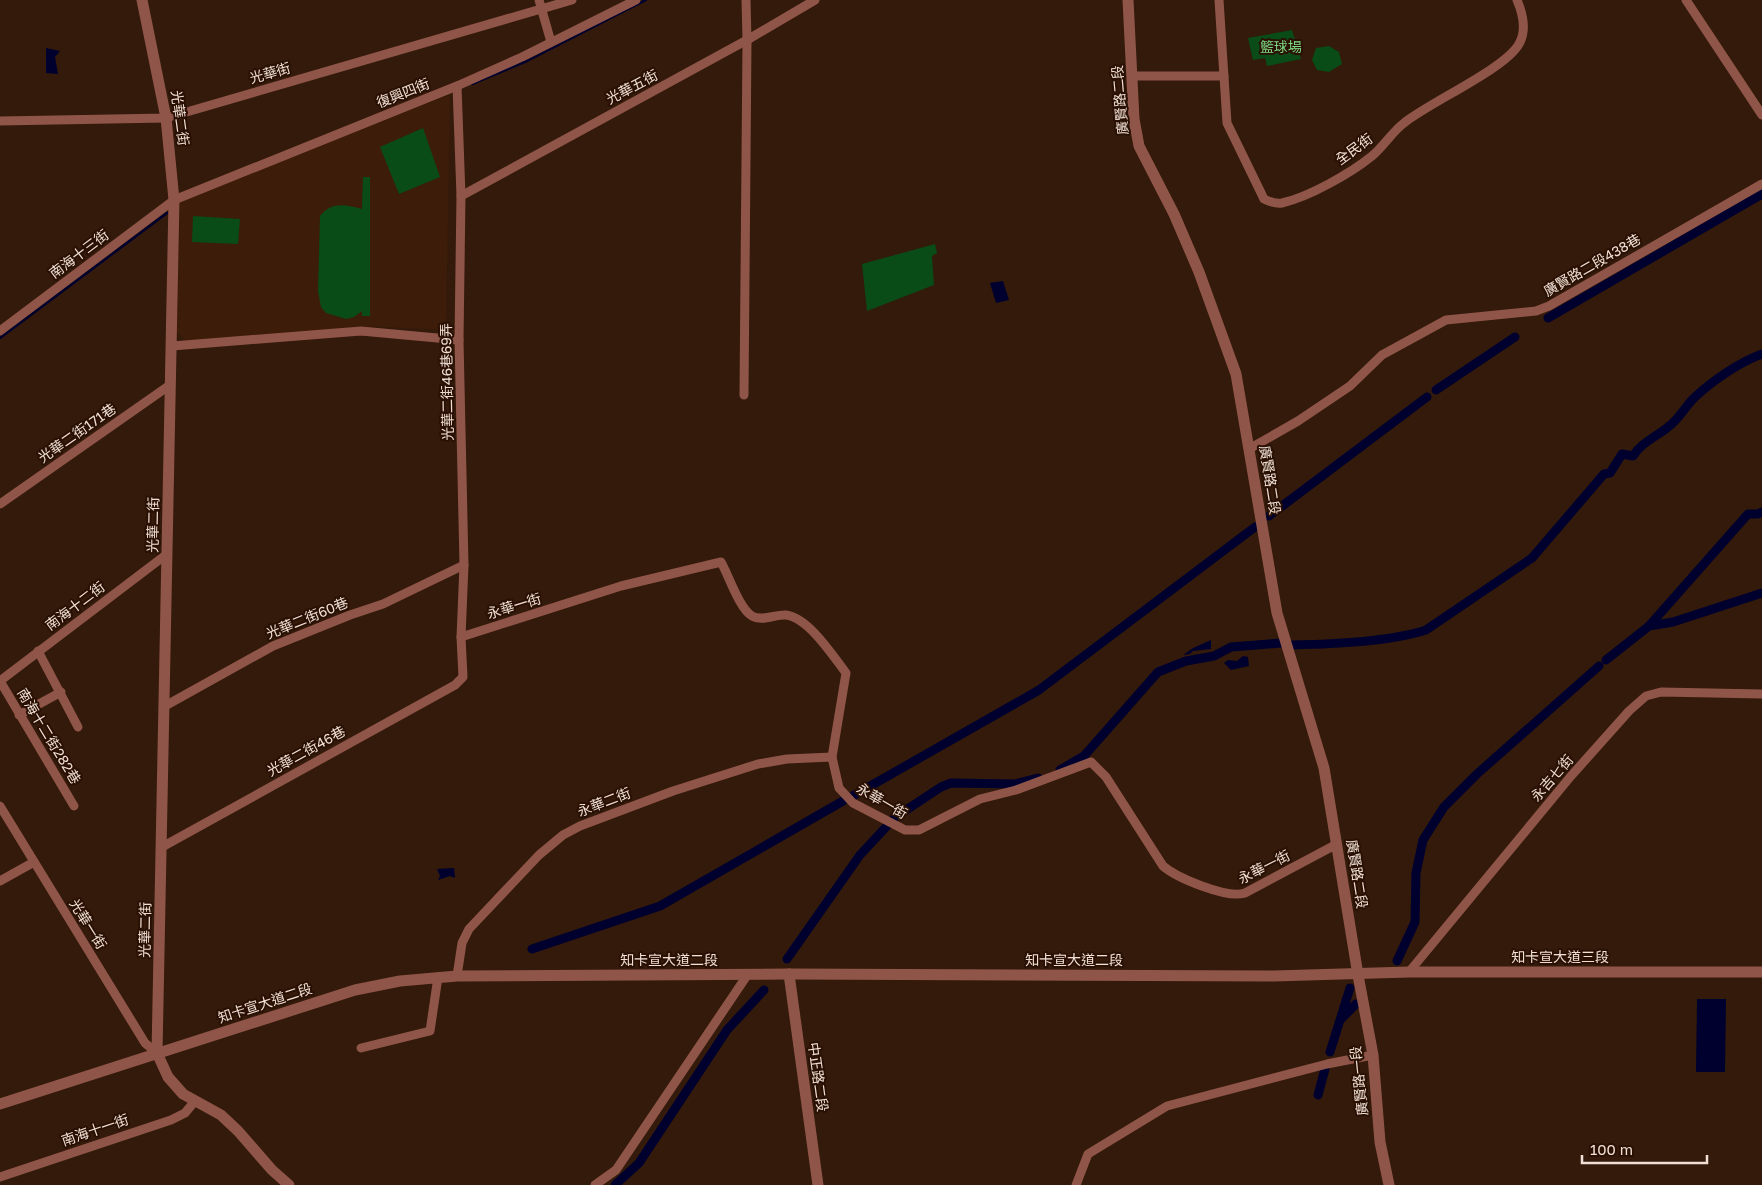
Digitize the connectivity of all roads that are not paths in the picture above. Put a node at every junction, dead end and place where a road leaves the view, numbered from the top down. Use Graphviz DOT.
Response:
graph roads {
  1 [pos="142,0"];
  2 [pos="572,0"];
  3 [pos="636,0"];
  4 [pos="746,0"];
  5 [pos="815,0"];
  6 [pos="1128,0"];
  7 [pos="1219,0"];
  8 [pos="1518,0"];
  9 [pos="1686,0"];
  10 [pos="540,4"];
  11 [pos="747,40"];
  12 [pos="551,42"];
  13 [pos="1132,76"];
  14 [pos="1224,76"];
  15 [pos="457,86"];
  16 [pos="1762,115"];
  17 [pos="166,118"];
  18 [pos="0,121"];
  19 [pos="1762,184"];
  20 [pos="460,196"];
  21 [pos="174,200"];
  22 [pos="0,331"];
  23 [pos="459,340"];
  24 [pos="172,346"];
  25 [pos="170,385"];
  26 [pos="744,395"];
  27 [pos="1249,449"];
  28 [pos="0,504"];
  29 [pos="167,554"];
  30 [pos="464,565"];
  31 [pos="461,637"];
  32 [pos="38,651"];
  33 [pos="463,677"];
  34 [pos="0,681"];
  35 [pos="61,692"];
  36 [pos="1762,694"];
  37 [pos="165,706"];
  38 [pos="19,715"];
  39 [pos="78,727"];
  40 [pos="832,757"];
  41 [pos="0,806"];
  42 [pos="74,806"];
  43 [pos="1337,844"];
  44 [pos="162,847"];
  45 [pos="34,862"];
  46 [pos="0,881"];
  47 [pos="1409,972"];
  48 [pos="1762,972"];
  49 [pos="748,974"];
  50 [pos="789,974"];
  51 [pos="1358,975"];
  52 [pos="457,976"];
  53 [pos="438,977"];
  54 [pos="361,1048"];
  55 [pos="157,1053"];
  56 [pos="1373,1055"];
  57 [pos="194,1101"];
  58 [pos="0,1104"];
  59 [pos="0,1177"];
  60 [pos="289,1185"];
  61 [pos="595,1185"];
  62 [pos="818,1185"];
  63 [pos="1076,1185"];
  64 [pos="1389,1185"];
  1 -- 17 [label="street, 光華二街"];
  2 -- 10 [label="street, 光華街"];
  3 -- 12 [label="street, 復興四街"];
  4 -- 11 [label="street"];
  5 -- 11 [label="street, 光華五街"];
  6 -- 13 [label="street, 廣賢路二段"];
  7 -- 14 [label="street, 全民街"];
  8 -- 14 [label="street, 全民街"];
  9 -- 16 [label="street"];
  10 -- 12 [label="street"];
  10 -- 17 [label="street, 光華街"];
  11 -- 20 [label="street, 光華五街"];
  11 -- 26 [label="street"];
  12 -- 15 [label="street, 復興四街"];
  13 -- 14 [label="street"];
  13 -- 27 [label="street, 廣賢路二段"];
  15 -- 20 [label="street, 光華二街46巷69弄"];
  15 -- 21 [label="street, 復興四街"];
  17 -- 18 [label="street, 光華街"];
  17 -- 21 [label="street, 光華二街"];
  19 -- 27 [label="street, 廣賢路二段438巷"];
  20 -- 23 [label="street, 光華二街46巷69弄"];
  21 -- 22 [label="street, 南海十三街"];
  21 -- 24 [label="street, 光華二街"];
  23 -- 24 [label="street"];
  23 -- 30 [label="street, 光華二街46巷69弄"];
  24 -- 25 [label="street, 光華二街"];
  25 -- 28 [label="street, 光華二街171巷"];
  25 -- 29 [label="street, 光華二街"];
  27 -- 43 [label="street, 廣賢路二段"];
  29 -- 32 [label="street, 南海十二街"];
  29 -- 37 [label="street, 光華二街"];
  30 -- 31 [label="street, 光華二街46巷69弄"];
  30 -- 37 [label="street, 光華二街60巷"];
  31 -- 33 [label="street, 光華二街46巷69弄"];
  31 -- 40 [label="street, 永華一街"];
  32 -- 34 [label="street, 南海十二街"];
  32 -- 35 [label="street"];
  33 -- 44 [label="street, 光華二街46巷"];
  34 -- 38 [label="street, 南海十二街282巷"];
  35 -- 38 [label="street"];
  35 -- 39 [label="street"];
  36 -- 47 [label="street, 永吉七街"];
  37 -- 44 [label="street, 光華二街"];
  38 -- 42 [label="street, 南海十二街282巷"];
  40 -- 43 [label="street, 永華一街"];
  40 -- 52 [label="street, 永華二街"];
  41 -- 45 [label="street, 光華一街"];
  43 -- 51 [label="street, 廣賢路二段"];
  44 -- 55 [label="street, 光華二街"];
  45 -- 46 [label="street"];
  45 -- 55 [label="street, 光華一街"];
  47 -- 48 [label="street, 知卡宣大道三段"];
  47 -- 51 [label="street, 知卡宣大道三段"];
  49 -- 50 [label="street, 知卡宣大道二段"];
  49 -- 52 [label="street, 知卡宣大道二段"];
  49 -- 61 [label="street"];
  50 -- 51 [label="street, 知卡宣大道二段"];
  50 -- 62 [label="street, 中正路二段"];
  51 -- 56 [label="street, 廣賢路一段"];
  52 -- 53 [label="street, 知卡宣大道二段"];
  53 -- 54 [label="street"];
  53 -- 55 [label="street, 知卡宣大道二段"];
  55 -- 57 [label="street"];
  55 -- 58 [label="street, 知卡宣大道二段"];
  56 -- 63 [label="street"];
  56 -- 64 [label="street, 廣賢路一段"];
  57 -- 59 [label="street, 南海十一街"];
  57 -- 60 [label="street"];
}
